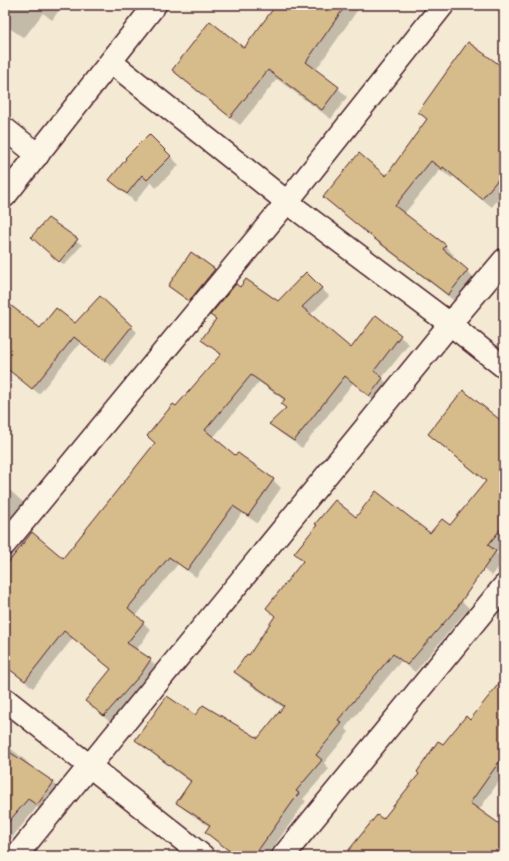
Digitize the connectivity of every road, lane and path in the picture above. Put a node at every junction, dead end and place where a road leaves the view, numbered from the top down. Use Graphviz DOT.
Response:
graph roads {
  1 [pos="155,5"];
  2 [pos="443,5"];
  3 [pos="111,62"];
  4 [pos="5,129"];
  5 [pos="38,155"];
  6 [pos="5,196"];
  7 [pos="287,202"];
  8 [pos="504,260"];
  9 [pos="450,324"];
  10 [pos="504,367"];
  11 [pos="5,544"];
  12 [pos="504,586"];
  13 [pos="5,699"];
  14 [pos="90,766"];
  15 [pos="16,856"];
  16 [pos="203,856"];
  17 [pos="283,856"];
  1 -- 3 [label="street"];
  2 -- 7 [label="street"];
  3 -- 5 [label="street"];
  3 -- 7 [label="street"];
  4 -- 5 [label="street"];
  5 -- 6 [label="street"];
  7 -- 9 [label="street"];
  7 -- 11 [label="street"];
  8 -- 9 [label="street"];
  9 -- 10 [label="street"];
  9 -- 14 [label="street"];
  12 -- 17 [label="street"];
  13 -- 14 [label="street"];
  14 -- 15 [label="street"];
  14 -- 16 [label="street"];
}
